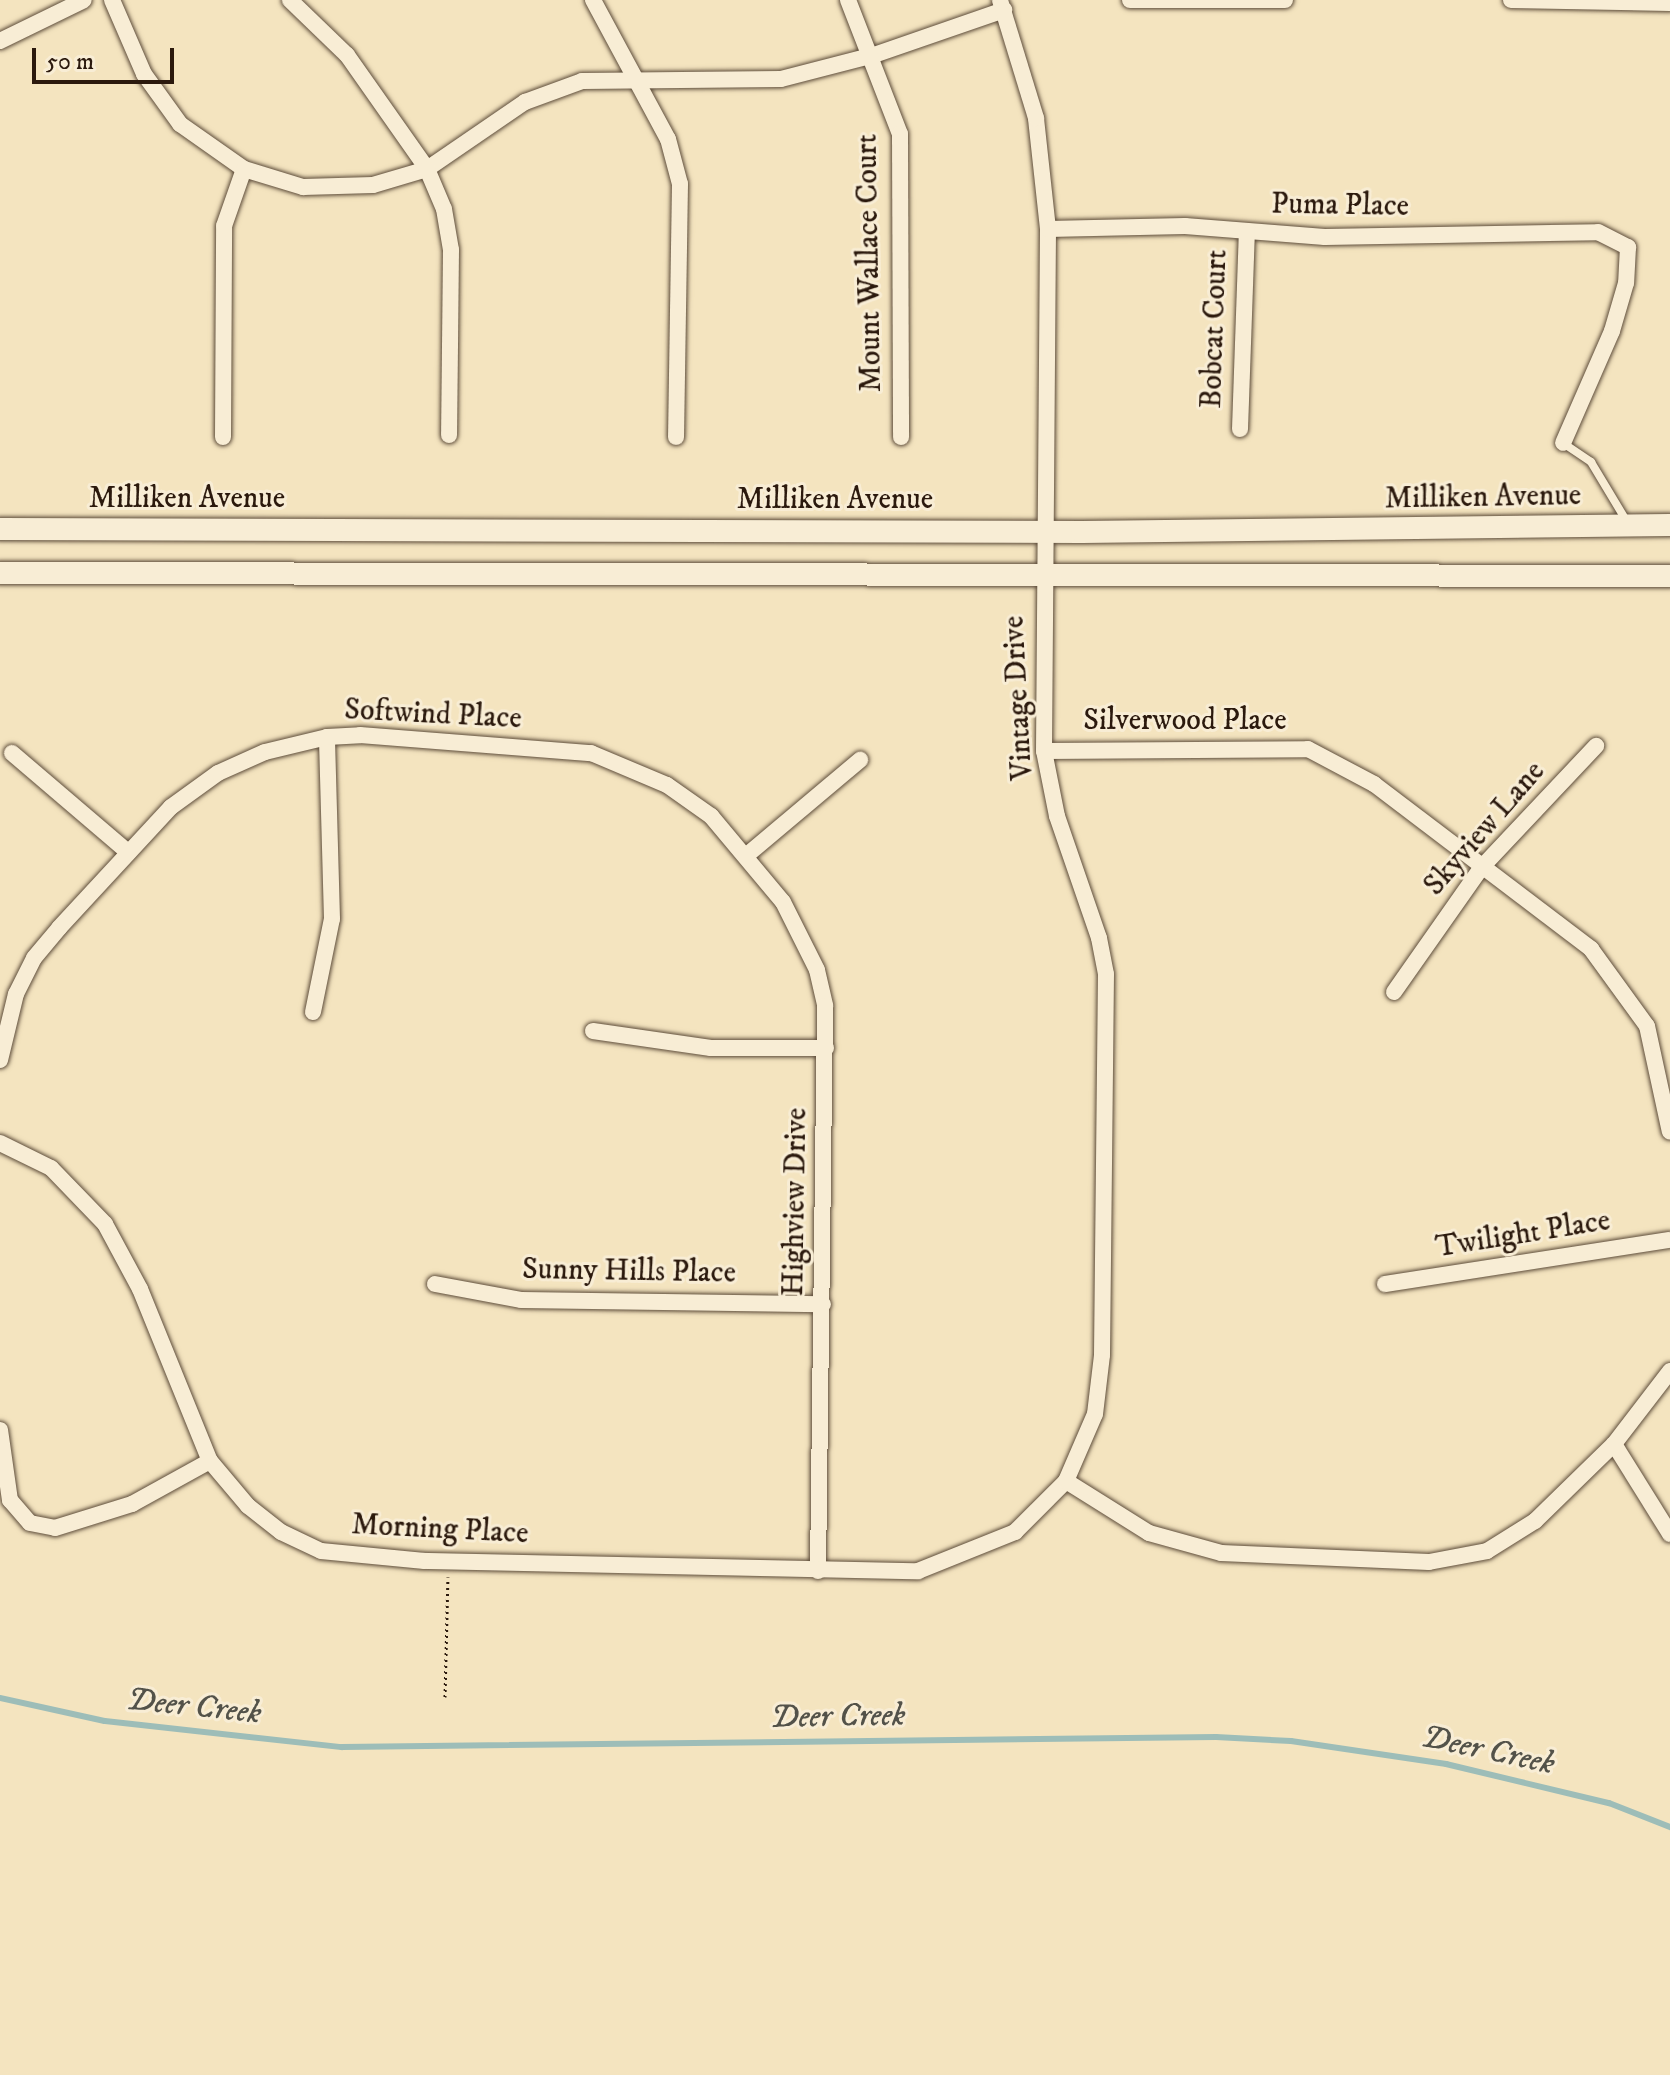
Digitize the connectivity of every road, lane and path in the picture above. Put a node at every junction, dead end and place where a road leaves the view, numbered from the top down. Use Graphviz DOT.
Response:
graph roads {
  1 [pos="84,0"];
  2 [pos="112,0"];
  3 [pos="290,0"];
  4 [pos="593,0"];
  5 [pos="848,0"];
  6 [pos="1130,0"];
  7 [pos="1511,0"];
  8 [pos="1285,1"];
  9 [pos="1670,3"];
  10 [pos="1002,5"];
  11 [pos="0,41"];
  12 [pos="874,55"];
  13 [pos="638,80"];
  14 [pos="244,169"];
  15 [pos="427,169"];
  16 [pos="1048,229"];
  17 [pos="1247,231"];
  18 [pos="1240,429"];
  19 [pos="449,435"];
  20 [pos="223,437"];
  21 [pos="676,437"];
  22 [pos="901,437"];
  23 [pos="1563,443"];
  24 [pos="1670,525"];
  25 [pos="1629,526"];
  26 [pos="0,529"];
  27 [pos="1044,531"];
  28 [pos="1043,572"];
  29 [pos="0,573"];
  30 [pos="1670,576"];
  31 [pos="327,737"];
  32 [pos="1596,746"];
  33 [pos="1044,751"];
  34 [pos="12,753"];
  35 [pos="860,760"];
  36 [pos="128,852"];
  37 [pos="747,855"];
  38 [pos="1481,868"];
  39 [pos="1394,992"];
  40 [pos="313,1012"];
  41 [pos="593,1031"];
  42 [pos="826,1048"];
  43 [pos="0,1060"];
  44 [pos="1670,1132"];
  45 [pos="0,1143"];
  46 [pos="1670,1240"];
  47 [pos="435,1284"];
  48 [pos="1385,1284"];
  49 [pos="823,1304"];
  50 [pos="1670,1371"];
  51 [pos="0,1430"];
  52 [pos="1614,1444"];
  53 [pos="210,1461"];
  54 [pos="1066,1481"];
  55 [pos="1670,1534"];
  56 [pos="448,1561"];
  57 [pos="818,1571"];
  58 [pos="445,1697"];
  1 -- 11 [label="street"];
  2 -- 14 [label="street"];
  3 -- 15 [label="street"];
  4 -- 13 [label="street"];
  5 -- 12 [label="street, Mount Wallace Court"];
  6 -- 8 [label="street"];
  7 -- 9 [label="street"];
  10 -- 12 [label="street"];
  10 -- 16 [label="street, Vintage Drive"];
  12 -- 13 [label="street"];
  12 -- 22 [label="street, Mount Wallace Court"];
  13 -- 15 [label="street"];
  13 -- 21 [label="street"];
  14 -- 15 [label="street"];
  14 -- 20 [label="street"];
  15 -- 19 [label="street"];
  16 -- 17 [label="street, Puma Place"];
  16 -- 27 [label="street, Vintage Drive"];
  17 -- 18 [label="street, Bobcat Court"];
  17 -- 23 [label="street, Puma Place"];
  23 -- 25 [label="lane"];
  24 -- 25 [label="main road, Milliken Avenue"];
  25 -- 27 [label="main road, Milliken Avenue"];
  26 -- 27 [label="main road, Milliken Avenue"];
  27 -- 28 [label="street, Vintage Drive"];
  28 -- 29 [label="main road"];
  28 -- 30 [label="main road"];
  28 -- 33 [label="street, Vintage Drive"];
  31 -- 36 [label="street, Softwind Place"];
  31 -- 37 [label="street, Softwind Place"];
  31 -- 40 [label="street"];
  32 -- 38 [label="street, Skyview Lane"];
  33 -- 38 [label="street, Silverwood Place"];
  33 -- 54 [label="street, Vintage Drive"];
  34 -- 36 [label="street"];
  35 -- 37 [label="street"];
  36 -- 43 [label="street, Softwind Place"];
  37 -- 42 [label="street, Highview Drive"];
  38 -- 39 [label="street, Skyview Lane"];
  38 -- 44 [label="street, Silverwood Place"];
  41 -- 42 [label="street"];
  42 -- 49 [label="street, Highview Drive"];
  45 -- 53 [label="street, Morning Place"];
  46 -- 48 [label="street, Twilight Place"];
  47 -- 49 [label="street, Sunny Hills Place"];
  49 -- 57 [label="street, Highview Drive"];
  50 -- 52 [label="street"];
  51 -- 53 [label="street"];
  52 -- 54 [label="street"];
  52 -- 55 [label="street"];
  53 -- 56 [label="street, Morning Place"];
  54 -- 57 [label="street, Morning Place"];
  56 -- 57 [label="street, Morning Place"];
  56 -- 58 [label="path"];
}
